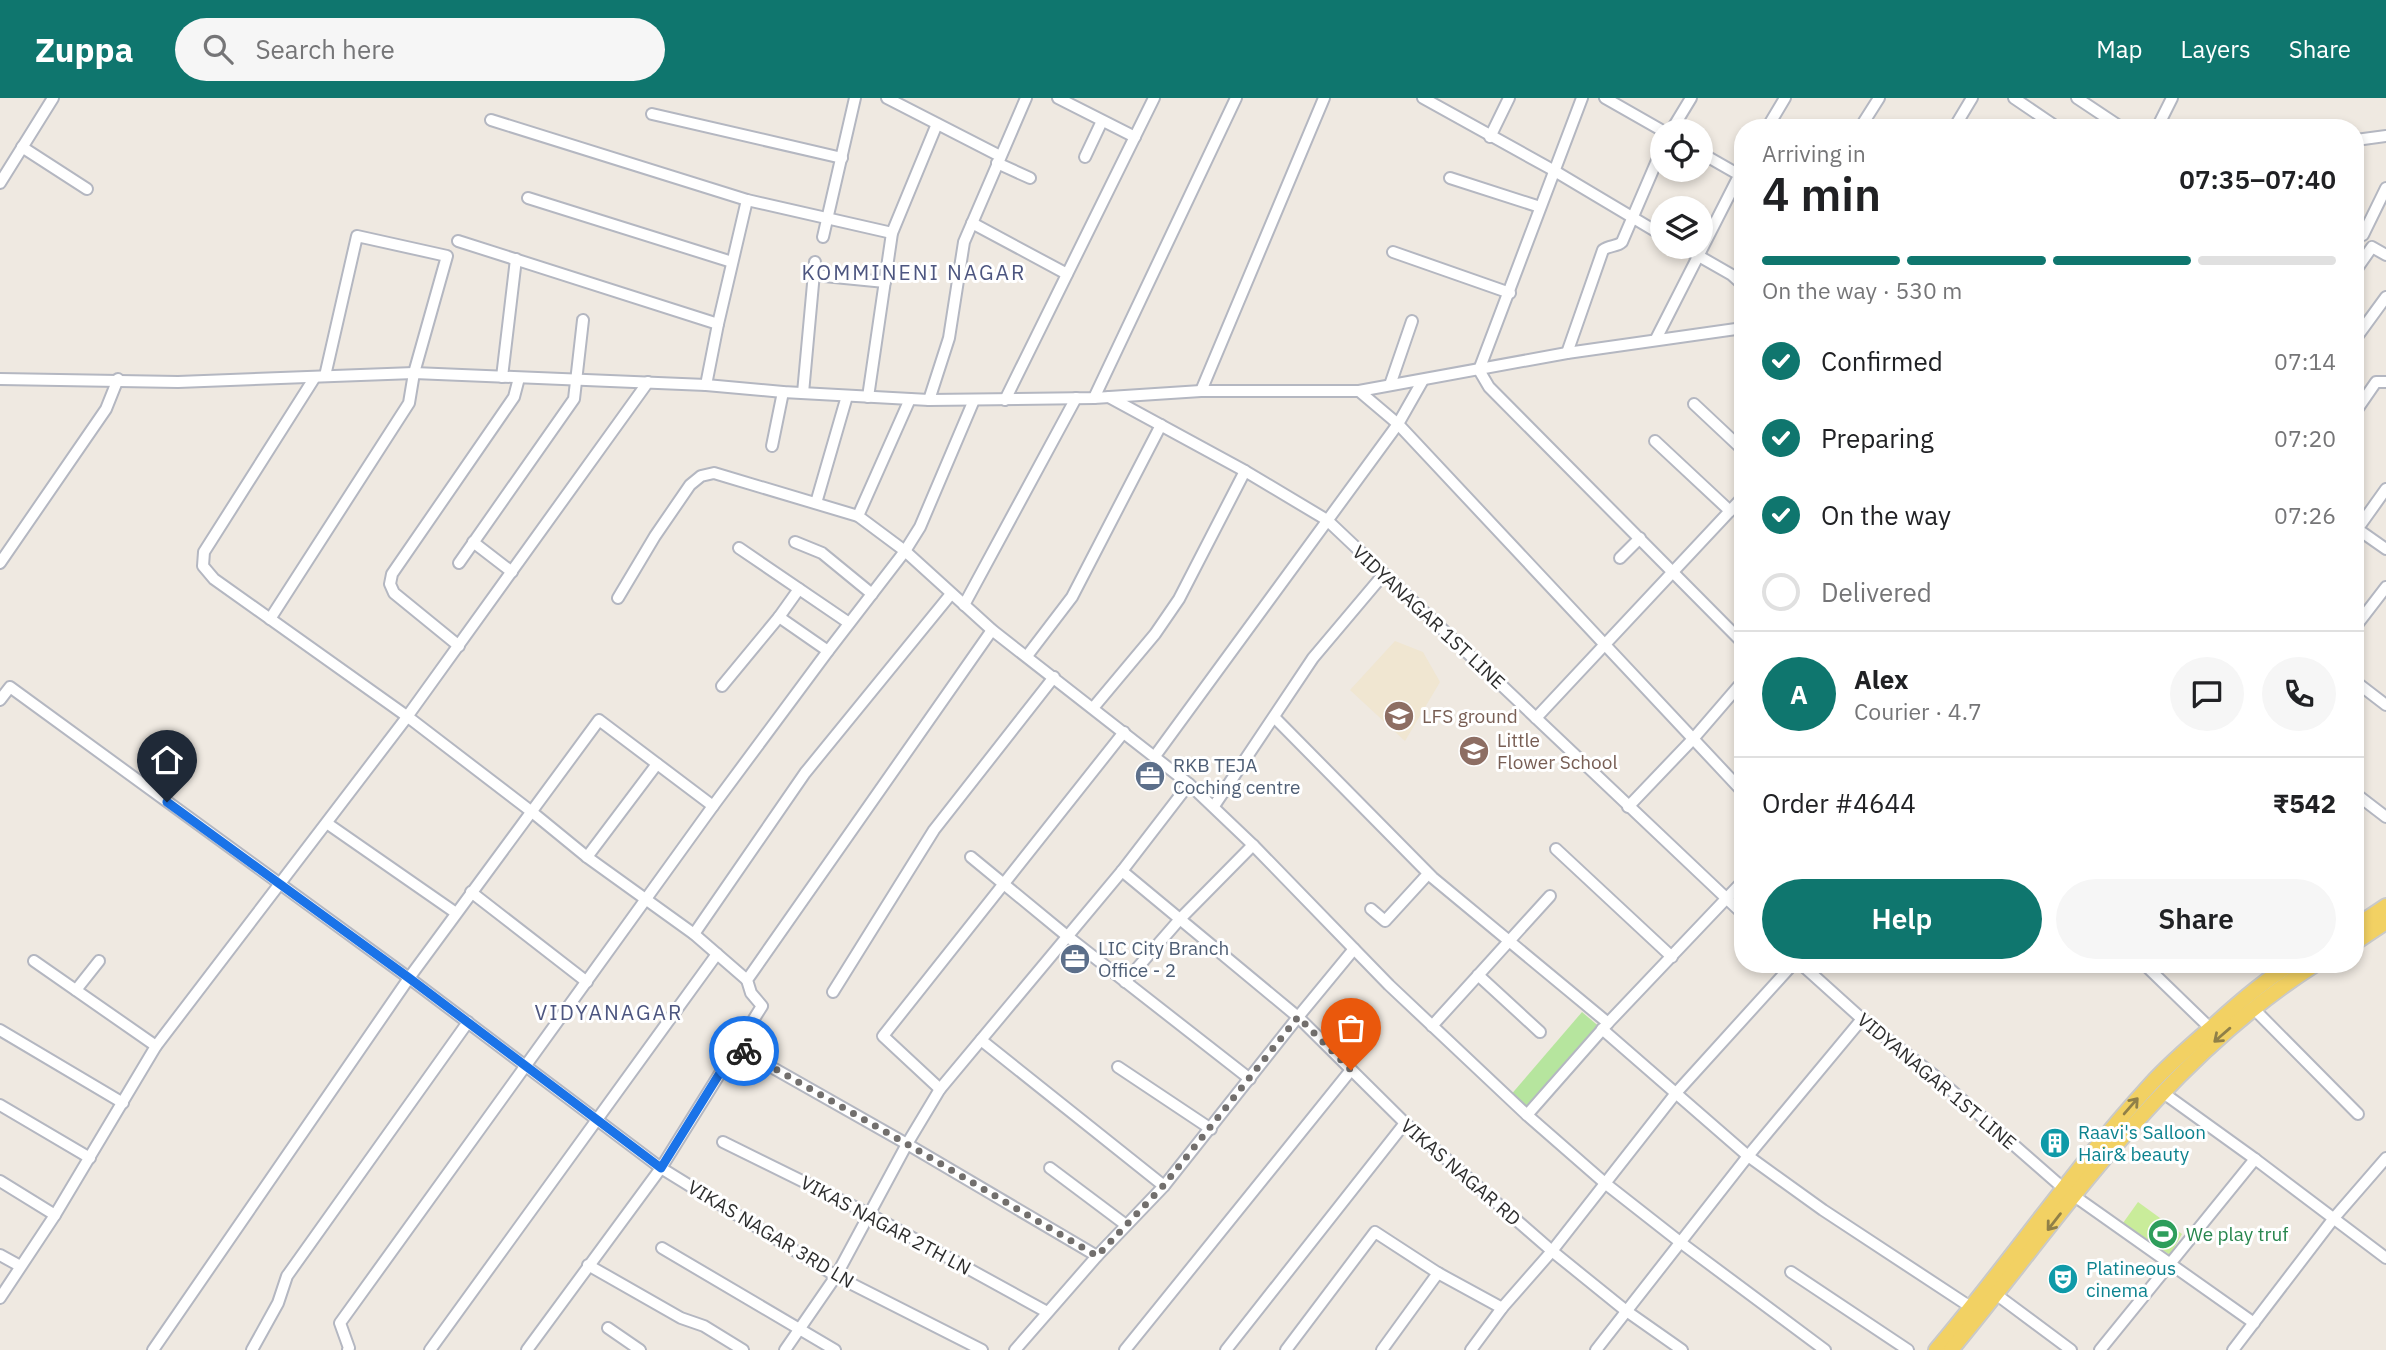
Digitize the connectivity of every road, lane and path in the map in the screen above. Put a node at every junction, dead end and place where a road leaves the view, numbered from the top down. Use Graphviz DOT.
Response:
graph roads {
  1 [pos="53,98"];
  2 [pos="855,98"];
  3 [pos="887,98"];
  4 [pos="1026,98"];
  5 [pos="1058,98"];
  6 [pos="1154,98"];
  7 [pos="1236,98"];
  8 [pos="1324,98"];
  9 [pos="1423,98"];
  10 [pos="1509,98"];
  11 [pos="1582,98"];
  12 [pos="1605,98"];
  13 [pos="1691,98"];
  14 [pos="1785,98"];
  15 [pos="1878,98"];
  16 [pos="1972,98"];
  17 [pos="2014,98"];
  18 [pos="2077,98"];
  19 [pos="2172,98"];
  20 [pos="652,114"];
  21 [pos="1678,119"];
  22 [pos="1772,119"];
  23 [pos="1865,119"];
  24 [pos="1959,119"];
  25 [pos="2045,119"];
  26 [pos="2108,119"];
  27 [pos="2162,119"];
  28 [pos="491,120"];
  29 [pos="1102,121"];
  30 [pos="937,124"];
  31 [pos="1650,124"];
  32 [pos="2386,136"];
  33 [pos="1135,137"];
  34 [pos="1490,137"];
  35 [pos="2364,139"];
  36 [pos="22,147"];
  37 [pos="1085,157"];
  38 [pos="842,158"];
  39 [pos="1713,159"];
  40 [pos="999,160"];
  41 [pos="1553,170"];
  42 [pos="1734,170"];
  43 [pos="1650,176"];
  44 [pos="1030,178"];
  45 [pos="1450,178"];
  46 [pos="0,183"];
  47 [pos="2386,188"];
  48 [pos="87,189"];
  49 [pos="1734,189"];
  50 [pos="528,198"];
  51 [pos="747,200"];
  52 [pos="1540,207"];
  53 [pos="827,216"];
  54 [pos="1631,218"];
  55 [pos="972,223"];
  56 [pos="1650,228"];
  57 [pos="1713,229"];
  58 [pos="892,233"];
  59 [pos="2364,233"];
  60 [pos="823,237"];
  61 [pos="458,241"];
  62 [pos="1393,252"];
  63 [pos="2386,256"];
  64 [pos="2364,258"];
  65 [pos="516,259"];
  66 [pos="1697,259"];
  67 [pos="1704,259"];
  68 [pos="732,262"];
  69 [pos="815,262"];
  70 [pos="1067,274"];
  71 [pos="814,275"];
  72 [pos="1734,277"];
  73 [pos="885,282"];
  74 [pos="1510,293"];
  75 [pos="2386,297"];
  76 [pos="583,320"];
  77 [pos="1412,321"];
  78 [pos="718,324"];
  79 [pos="2364,325"];
  80 [pos="1734,329"];
  81 [pos="1656,339"];
  82 [pos="1567,353"];
  83 [pos="1479,370"];
  84 [pos="414,373"];
  85 [pos="320,376"];
  86 [pos="502,377"];
  87 [pos="519,377"];
  88 [pos="0,379"];
  89 [pos="118,379"];
  90 [pos="577,380"];
  91 [pos="1423,380"];
  92 [pos="648,382"];
  93 [pos="2386,382"];
  94 [pos="706,385"];
  95 [pos="1390,385"];
  96 [pos="1201,391"];
  97 [pos="1359,391"];
  98 [pos="783,393"];
  99 [pos="803,393"];
  100 [pos="846,396"];
  101 [pos="868,397"];
  102 [pos="1109,397"];
  103 [pos="1076,398"];
  104 [pos="1094,398"];
  105 [pos="910,399"];
  106 [pos="2364,399"];
  107 [pos="929,400"];
  108 [pos="974,400"];
  109 [pos="1005,400"];
  110 [pos="1694,404"];
  111 [pos="1398,424"];
  112 [pos="1161,425"];
  113 [pos="1655,441"];
  114 [pos="1734,442"];
  115 [pos="772,446"];
  116 [pos="1245,471"];
  117 [pos="2386,489"];
  118 [pos="816,503"];
  119 [pos="1734,507"];
  120 [pos="1730,511"];
  121 [pos="858,516"];
  122 [pos="2364,518"];
  123 [pos="1327,520"];
  124 [pos="2364,534"];
  125 [pos="1640,538"];
  126 [pos="473,542"];
  127 [pos="795,542"];
  128 [pos="739,548"];
  129 [pos="2386,549"];
  130 [pos="905,551"];
  131 [pos="1620,558"];
  132 [pos="0,563"];
  133 [pos="459,563"];
  134 [pos="512,572"];
  135 [pos="1674,572"];
  136 [pos="1383,575"];
  137 [pos="2386,587"];
  138 [pos="799,590"];
  139 [pos="872,594"];
  140 [pos="951,594"];
  141 [pos="618,598"];
  142 [pos="964,605"];
  143 [pos="2364,616"];
  144 [pos="779,617"];
  145 [pos="270,619"];
  146 [pos="849,623"];
  147 [pos="992,629"];
  148 [pos="1734,634"];
  149 [pos="1605,644"];
  150 [pos="458,646"];
  151 [pos="828,651"];
  152 [pos="1027,656"];
  153 [pos="1054,677"];
  154 [pos="722,686"];
  155 [pos="2364,688"];
  156 [pos="1734,691"];
  157 [pos="0,700"];
  158 [pos="2386,705"];
  159 [pos="1093,708"];
  160 [pos="408,717"];
  161 [pos="1275,718"];
  162 [pos="1536,718"];
  163 [pos="1125,733"];
  164 [pos="1693,739"];
  165 [pos="1156,756"];
  166 [pos="657,764"];
  167 [pos="1734,782"];
  168 [pos="1189,784"];
  169 [pos="2364,800"];
  170 [pos="713,806"];
  171 [pos="1214,806"];
  172 [pos="1628,807"];
  173 [pos="533,812"];
  174 [pos="2386,817"];
  175 [pos="328,824"];
  176 [pos="1253,845"];
  177 [pos="1556,849"];
  178 [pos="587,857"];
  179 [pos="971,857"];
  180 [pos="1122,871"];
  181 [pos="1428,874"];
  182 [pos="1004,884"];
  183 [pos="280,885"];
  184 [pos="1734,890"];
  185 [pos="471,892"];
  186 [pos="1550,896"];
  187 [pos="1725,899"];
  188 [pos="647,901"];
  189 [pos="1734,906"];
  190 [pos="2386,906"];
  191 [pos="1371,909"];
  192 [pos="456,913"];
  193 [pos="1180,919"];
  194 [pos="2364,921"];
  195 [pos="2386,922"];
  196 [pos="694,933"];
  197 [pos="1068,936"];
  198 [pos="2364,937"];
  199 [pos="1509,941"];
  200 [pos="1354,949"];
  201 [pos="717,954"];
  202 [pos="1672,957"];
  203 [pos="34,961"];
  204 [pos="99,961"];
  205 [pos="1785,973"];
  206 [pos="1811,973"];
  207 [pos="2153,973"];
  208 [pos="2279,973"];
  209 [pos="2303,973"];
  210 [pos="1478,975"];
  211 [pos="409,978"];
  212 [pos="747,980"];
  213 [pos="587,982"];
  214 [pos="1125,982"];
  215 [pos="76,990"];
  216 [pos="833,992"];
  217 [pos="2253,1008"];
  218 [pos="1298,1017"];
  219 [pos="1862,1019"];
  220 [pos="468,1022"];
  221 [pos="1432,1026"];
  222 [pos="1605,1026"];
  223 [pos="2210,1028"];
  224 [pos="0,1030"];
  225 [pos="1540,1032"];
  226 [pos="981,1040"];
  227 [pos="156,1046"];
  228 [pos="736,1047"];
  229 [pos="526,1066"];
  230 [pos="1118,1067"];
  231 [pos="1351,1070"];
  232 [pos="1250,1079"];
  233 [pos="940,1089"];
  234 [pos="2162,1092"];
  235 [pos="1676,1093"];
  236 [pos="123,1103"];
  237 [pos="0,1105"];
  238 [pos="2358,1114"];
  239 [pos="1527,1115"];
  240 [pos="596,1119"];
  241 [pos="1405,1123"];
  242 [pos="1210,1129"];
  243 [pos="723,1142"];
  244 [pos="907,1144"];
  245 [pos="1748,1156"];
  246 [pos="90,1158"];
  247 [pos="2386,1158"];
  248 [pos="2255,1159"];
  249 [pos="661,1168"];
  250 [pos="1050,1168"];
  251 [pos="0,1181"];
  252 [pos="1606,1184"];
  253 [pos="1164,1185"];
  254 [pos="2069,1192"];
  255 [pos="869,1214"];
  256 [pos="55,1215"];
  257 [pos="2334,1218"];
  258 [pos="1126,1225"];
  259 [pos="1680,1242"];
  260 [pos="662,1248"];
  261 [pos="1552,1251"];
  262 [pos="0,1255"];
  263 [pos="1097,1256"];
  264 [pos="2386,1258"];
  265 [pos="2171,1263"];
  266 [pos="588,1265"];
  267 [pos="20,1266"];
  268 [pos="1791,1272"];
  269 [pos="1438,1273"];
  270 [pos="836,1276"];
  271 [pos="1997,1294"];
  272 [pos="0,1297"];
  273 [pos="1502,1308"];
  274 [pos="1972,1308"];
  275 [pos="1625,1310"];
  276 [pos="1047,1312"];
  277 [pos="2254,1323"];
  278 [pos="608,1328"];
  279 [pos="799,1330"];
  280 [pos="255,1349"];
  281 [pos="153,1350"];
  282 [pos="348,1350"];
  283 [pos="430,1350"];
  284 [pos="527,1350"];
  285 [pos="640,1350"];
  286 [pos="743,1350"];
  287 [pos="785,1350"];
  288 [pos="835,1350"];
  289 [pos="982,1350"];
  290 [pos="1015,1350"];
  291 [pos="1125,1350"];
  292 [pos="1226,1350"];
  293 [pos="1286,1350"];
  294 [pos="1382,1350"];
  295 [pos="1471,1350"];
  296 [pos="1597,1350"];
  297 [pos="1682,1350"];
  298 [pos="1825,1350"];
  299 [pos="1908,1350"];
  300 [pos="1936,1350"];
  301 [pos="1951,1350"];
  302 [pos="2071,1350"];
  303 [pos="2100,1350"];
  304 [pos="2233,1350"];
  1 -- 36 [label="street"];
  2 -- 38 [label="street"];
  3 -- 30 [label="street"];
  4 -- 40 [label="street"];
  5 -- 29 [label="street"];
  6 -- 33 [label="street"];
  7 -- 104 [label="street"];
  8 -- 96 [label="street"];
  9 -- 34 [label="street"];
  10 -- 34 [label="street"];
  11 -- 41 [label="street"];
  12 -- 31 [label="street"];
  13 -- 21 [label="street"];
  14 -- 22 [label="street"];
  15 -- 23 [label="street"];
  16 -- 24 [label="street"];
  17 -- 25 [label="street"];
  18 -- 26 [label="street"];
  19 -- 27 [label="street"];
  20 -- 38 [label="street"];
  28 -- 51 [label="street"];
  29 -- 33 [label="street"];
  29 -- 37 [label="street"];
  30 -- 40 [label="street"];
  30 -- 58 [label="street"];
  32 -- 35 [label="street"];
  33 -- 70 [label="street"];
  34 -- 41 [label="street"];
  36 -- 46 [label="street"];
  36 -- 48 [label="street"];
  38 -- 53 [label="street"];
  39 -- 42 [label="street"];
  40 -- 44 [label="street"];
  40 -- 55 [label="street"];
  41 -- 52 [label="street"];
  41 -- 54 [label="street"];
  43 -- 54 [label="street"];
  45 -- 52 [label="street"];
  47 -- 59 [label="street"];
  49 -- 57 [label="street"];
  50 -- 68 [label="street"];
  51 -- 53 [label="street"];
  51 -- 68 [label="street"];
  52 -- 74 [label="street"];
  53 -- 58 [label="street"];
  53 -- 60 [label="street"];
  54 -- 56 [label="street"];
  54 -- 82 [label="street"];
  55 -- 70 [label="street"];
  55 -- 107 [label="street"];
  58 -- 73 [label="street"];
  61 -- 65 [label="street"];
  62 -- 74 [label="street"];
  63 -- 64 [label="street"];
  65 -- 78 [label="street"];
  65 -- 86 [label="street"];
  66 -- 81 [label="street"];
  67 -- 72 [label="street"];
  68 -- 78 [label="street"];
  69 -- 71 [label="street"];
  70 -- 109 [label="street"];
  71 -- 73 [label="street"];
  71 -- 99 [label="street"];
  73 -- 101 [label="street"];
  74 -- 83 [label="street"];
  75 -- 79 [label="street"];
  76 -- 90 [label="street"];
  77 -- 95 [label="street"];
  78 -- 94 [label="street"];
  80 -- 81 [label="street"];
  81 -- 82 [label="street"];
  82 -- 83 [label="street"];
  83 -- 91 [label="street"];
  83 -- 125 [label="street"];
  84 -- 85 [label="street"];
  84 -- 85 [label="street"];
  84 -- 86 [label="street"];
  84 -- 145 [label="street"];
  85 -- 89 [label="street"];
  85 -- 145 [label="street"];
  86 -- 87 [label="street"];
  87 -- 90 [label="street"];
  87 -- 150 [label="street"];
  88 -- 89 [label="street"];
  89 -- 132 [label="street"];
  90 -- 92 [label="street"];
  90 -- 126 [label="street"];
  91 -- 95 [label="street"];
  91 -- 111 [label="street"];
  92 -- 94 [label="street"];
  92 -- 134 [label="street"];
  93 -- 106 [label="street"];
  94 -- 98 [label="street"];
  95 -- 97 [label="street"];
  96 -- 97 [label="street"];
  96 -- 102 [label="street"];
  97 -- 111 [label="street"];
  98 -- 99 [label="street"];
  98 -- 115 [label="street"];
  99 -- 100 [label="street"];
  100 -- 101 [label="street"];
  100 -- 118 [label="street"];
  101 -- 105 [label="street"];
  102 -- 104 [label="street"];
  102 -- 112 [label="street, VIDYANAGAR 1ST LINE"];
  103 -- 104 [label="street"];
  103 -- 109 [label="street"];
  103 -- 142 [label="street"];
  105 -- 107 [label="street"];
  105 -- 121 [label="street"];
  107 -- 108 [label="street"];
  108 -- 109 [label="street"];
  108 -- 130 [label="street"];
  110 -- 114 [label="street"];
  111 -- 123 [label="street"];
  111 -- 149 [label="street"];
  112 -- 116 [label="street, VIDYANAGAR 1ST LINE"];
  112 -- 152 [label="street"];
  113 -- 120 [label="street"];
  116 -- 123 [label="street, VIDYANAGAR 1ST LINE"];
  116 -- 159 [label="street"];
  117 -- 122 [label="street"];
  118 -- 121 [label="street"];
  118 -- 141 [label="street"];
  119 -- 120 [label="street"];
  120 -- 135 [label="street"];
  121 -- 130 [label="street"];
  123 -- 136 [label="street, VIDYANAGAR 1ST LINE"];
  123 -- 165 [label="street"];
  124 -- 129 [label="street"];
  125 -- 131 [label="street"];
  125 -- 135 [label="street"];
  126 -- 133 [label="street"];
  126 -- 134 [label="street"];
  127 -- 139 [label="street"];
  128 -- 138 [label="street"];
  130 -- 139 [label="street"];
  130 -- 140 [label="street"];
  134 -- 150 [label="street"];
  135 -- 148 [label="street"];
  135 -- 149 [label="street"];
  136 -- 161 [label="street"];
  136 -- 162 [label="street, VIDYANAGAR 1ST LINE"];
  137 -- 143 [label="street"];
  138 -- 144 [label="street"];
  138 -- 146 [label="street"];
  139 -- 146 [label="street"];
  140 -- 142 [label="street"];
  140 -- 196 [label="street"];
  142 -- 147 [label="street"];
  144 -- 151 [label="street"];
  144 -- 154 [label="street"];
  145 -- 160 [label="street"];
  146 -- 151 [label="street"];
  147 -- 152 [label="street"];
  147 -- 212 [label="street"];
  149 -- 162 [label="street"];
  149 -- 164 [label="street"];
  150 -- 160 [label="street"];
  151 -- 170 [label="street"];
  152 -- 153 [label="street"];
  153 -- 159 [label="street"];
  153 -- 216 [label="street"];
  155 -- 158 [label="street"];
  156 -- 164 [label="street"];
  157 -- 183 [label="street, VIKAS NAGAR 3RD LN"];
  159 -- 163 [label="street"];
  160 -- 173 [label="street"];
  160 -- 175 [label="street"];
  161 -- 171 [label="street"];
  161 -- 181 [label="street"];
  162 -- 172 [label="street, VIDYANAGAR 1ST LINE"];
  163 -- 165 [label="street"];
  163 -- 182 [label="street"];
  164 -- 167 [label="street"];
  164 -- 172 [label="street"];
  165 -- 168 [label="street"];
  166 -- 170 [label="street"];
  166 -- 173 [label="street"];
  166 -- 178 [label="street"];
  168 -- 171 [label="street"];
  168 -- 180 [label="street"];
  169 -- 174 [label="street"];
  170 -- 188 [label="street"];
  171 -- 176 [label="street"];
  172 -- 187 [label="street, VIDYANAGAR 1ST LINE"];
  173 -- 178 [label="street"];
  173 -- 185 [label="street"];
  175 -- 183 [label="street"];
  175 -- 192 [label="street"];
  176 -- 193 [label="street"];
  176 -- 200 [label="street"];
  177 -- 202 [label="street"];
  178 -- 188 [label="street"];
  179 -- 182 [label="street"];
  180 -- 193 [label="street, VIKAS NAGAR RD"];
  180 -- 197 [label="street"];
  181 -- 191 [label="street"];
  181 -- 199 [label="street"];
  182 -- 197 [label="street"];
  182 -- 233 [label="street"];
  183 -- 211 [label="street, VIKAS NAGAR 3RD LN"];
  183 -- 227 [label="street"];
  184 -- 187 [label="street"];
  185 -- 192 [label="street"];
  185 -- 213 [label="street"];
  186 -- 199 [label="street"];
  187 -- 189 [label="street, VIDYANAGAR 1ST LINE"];
  187 -- 202 [label="street"];
  188 -- 196 [label="street"];
  188 -- 213 [label="street"];
  190 -- 194 [label="main road"];
  192 -- 211 [label="street"];
  193 -- 214 [label="street"];
  193 -- 218 [label="street, VIKAS NAGAR RD"];
  195 -- 198 [label="main road"];
  196 -- 201 [label="street"];
  197 -- 214 [label="street"];
  197 -- 226 [label="street"];
  199 -- 210 [label="street"];
  199 -- 222 [label="street"];
  200 -- 218 [label="street"];
  200 -- 221 [label="street"];
  201 -- 212 [label="street"];
  201 -- 240 [label="street"];
  202 -- 222 [label="street"];
  203 -- 215 [label="street"];
  204 -- 215 [label="street"];
  205 -- 235 [label="street"];
  206 -- 219 [label="street, VIDYANAGAR 1ST LINE"];
  207 -- 223 [label="street"];
  208 -- 223 [label="main road"];
  209 -- 217 [label="main road"];
  210 -- 221 [label="street"];
  210 -- 225 [label="street"];
  211 -- 220 [label="street, VIKAS NAGAR 3RD LN"];
  211 -- 281 [label="street"];
  212 -- 228 [label="street"];
  213 -- 229 [label="street"];
  214 -- 232 [label="street"];
  215 -- 227 [label="street"];
  217 -- 234 [label="main road, one-way"];
  217 -- 238 [label="street"];
  218 -- 231 [label="street, VIKAS NAGAR RD"];
  218 -- 232 [label="street"];
  219 -- 245 [label="street"];
  219 -- 254 [label="street, VIDYANAGAR 1ST LINE"];
  220 -- 229 [label="street, VIKAS NAGAR 3RD LN"];
  220 -- 280 [label="street"];
  221 -- 239 [label="street"];
  222 -- 235 [label="street"];
  222 -- 239 [label="street"];
  254 -- 223 [label="main road, one-way"];
  224 -- 236 [label="street"];
  226 -- 233 [label="street"];
  226 -- 253 [label="street"];
  227 -- 236 [label="street"];
  228 -- 244 [label="street"];
  228 -- 249 [label="street"];
  229 -- 240 [label="street, VIKAS NAGAR 3RD LN"];
  229 -- 282 [label="street"];
  230 -- 242 [label="street"];
  231 -- 241 [label="street, VIKAS NAGAR RD"];
  231 -- 291 [label="street"];
  232 -- 242 [label="street"];
  233 -- 244 [label="street"];
  234 -- 248 [label="street"];
  234 -- 254 [label="main road"];
  235 -- 245 [label="street"];
  235 -- 252 [label="street"];
  236 -- 246 [label="street"];
  237 -- 246 [label="street"];
  239 -- 252 [label="street"];
  240 -- 249 [label="street, VIKAS NAGAR 3RD LN"];
  240 -- 283 [label="street"];
  241 -- 261 [label="street, VIKAS NAGAR RD"];
  241 -- 292 [label="street"];
  242 -- 253 [label="street"];
  243 -- 255 [label="street, VIKAS NAGAR 2TH LN"];
  244 -- 255 [label="street"];
  244 -- 263 [label="street"];
  245 -- 259 [label="street"];
  245 -- 274 [label="street"];
  246 -- 256 [label="street"];
  247 -- 257 [label="street"];
  248 -- 257 [label="street"];
  248 -- 265 [label="street"];
  249 -- 266 [label="street"];
  249 -- 270 [label="street, VIKAS NAGAR 3RD LN"];
  250 -- 258 [label="street"];
  251 -- 256 [label="street"];
  252 -- 259 [label="street"];
  252 -- 261 [label="street"];
  253 -- 258 [label="street"];
  254 -- 265 [label="street, VIDYANAGAR 1ST LINE"];
  254 -- 271 [label="main road, one-way"];
  254 -- 274 [label="main road"];
  255 -- 270 [label="street"];
  255 -- 276 [label="street, VIKAS NAGAR 2TH LN"];
  256 -- 267 [label="street"];
  257 -- 264 [label="street"];
  257 -- 277 [label="street"];
  258 -- 263 [label="street"];
  259 -- 275 [label="street"];
  259 -- 298 [label="street"];
  260 -- 279 [label="street"];
  261 -- 273 [label="street"];
  261 -- 275 [label="street, VIKAS NAGAR RD"];
  262 -- 267 [label="street"];
  263 -- 276 [label="street"];
  265 -- 277 [label="street, VIDYANAGAR 1ST LINE"];
  265 -- 303 [label="street"];
  266 -- 284 [label="street"];
  266 -- 286 [label="street"];
  267 -- 272 [label="street"];
  268 -- 299 [label="street"];
  269 -- 273 [label="street"];
  269 -- 293 [label="street"];
  269 -- 294 [label="street"];
  270 -- 279 [label="street"];
  270 -- 289 [label="street, VIKAS NAGAR 3RD LN"];
  271 -- 301 [label="main road"];
  271 -- 302 [label="street"];
  273 -- 295 [label="street"];
  274 -- 300 [label="main road"];
  275 -- 296 [label="street"];
  275 -- 297 [label="street, VIKAS NAGAR RD"];
  276 -- 290 [label="street"];
  277 -- 304 [label="street"];
  278 -- 285 [label="street"];
  279 -- 287 [label="street"];
  279 -- 288 [label="street"];
}
